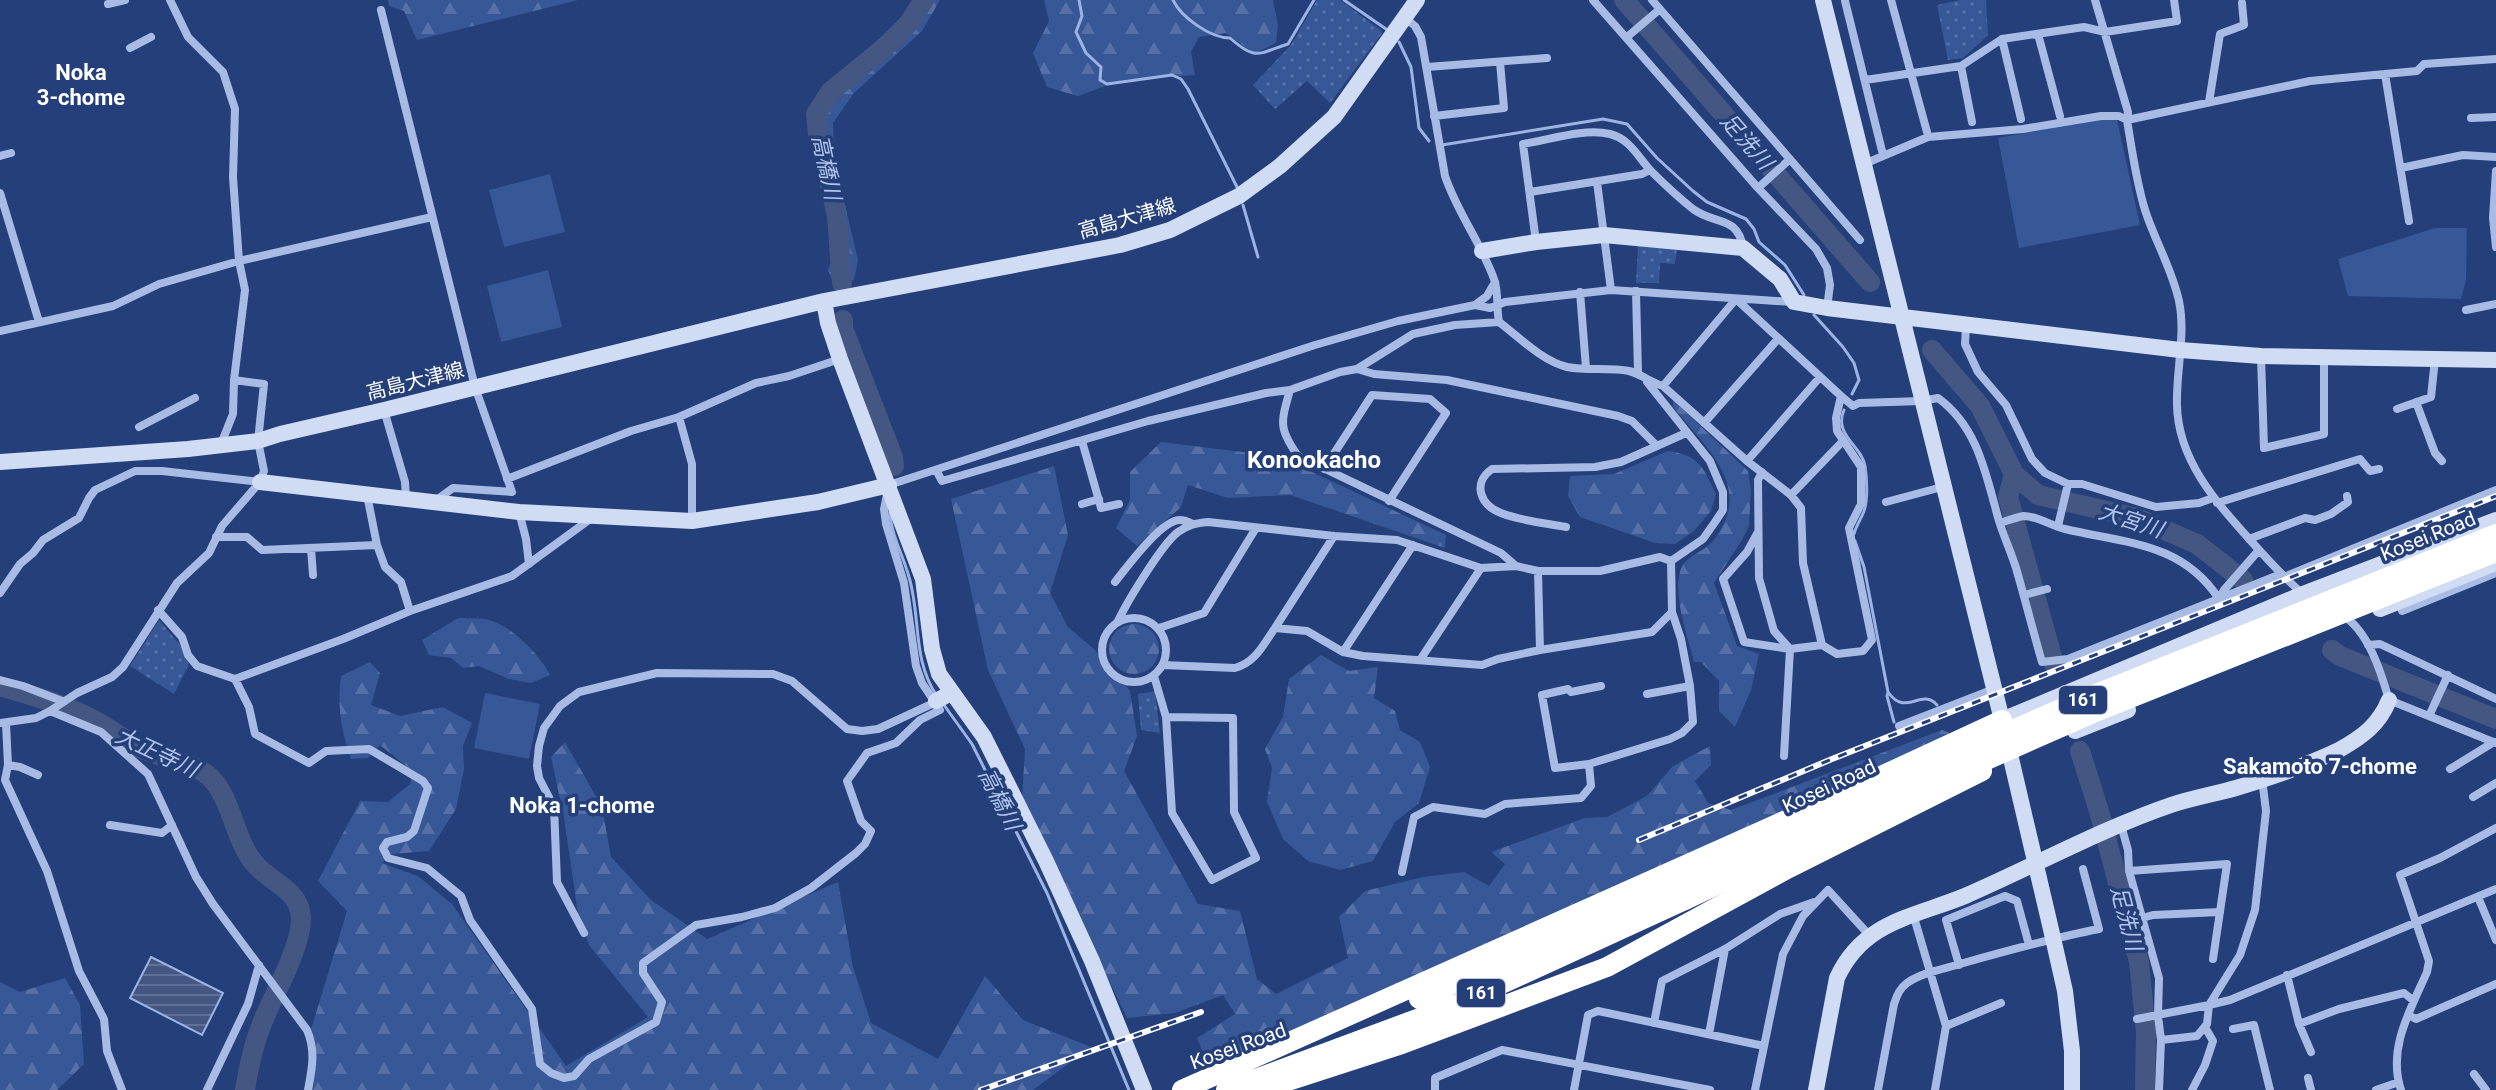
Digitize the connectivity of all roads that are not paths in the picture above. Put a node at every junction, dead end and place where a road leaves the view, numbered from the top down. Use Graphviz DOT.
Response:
graph roads {
  1 [pos="125,0"];
  2 [pos="170,0"];
  3 [pos="1417,0"];
  4 [pos="1593,0"];
  5 [pos="1652,0"];
  6 [pos="1823,0"];
  7 [pos="1891,0"];
  8 [pos="2095,0"];
  9 [pos="2174,0"];
  10 [pos="1845,1"];
  11 [pos="2242,3"];
  12 [pos="108,4"];
  13 [pos="381,10"];
  14 [pos="1659,10"];
  15 [pos="1405,18"];
  16 [pos="2105,32"];
  17 [pos="2038,34"];
  18 [pos="1628,36"];
  19 [pos="151,37"];
  20 [pos="2002,39"];
  21 [pos="130,48"];
  22 [pos="1547,58"];
  23 [pos="2496,59"];
  24 [pos="1500,62"];
  25 [pos="1961,66"];
  26 [pos="1427,67"];
  27 [pos="1912,73"];
  28 [pos="2385,74"];
  29 [pos="1865,80"];
  30 [pos="2209,102"];
  31 [pos="1434,116"];
  32 [pos="2060,116"];
  33 [pos="2496,117"];
  34 [pos="2471,118"];
  35 [pos="2021,119"];
  36 [pos="2127,120"];
  37 [pos="1972,122"];
  38 [pos="1927,132"];
  39 [pos="11,153"];
  40 [pos="1883,155"];
  41 [pos="0,156"];
  42 [pos="2496,157"];
  43 [pos="1789,161"];
  44 [pos="1863,164"];
  45 [pos="2401,168"];
  46 [pos="1650,170"];
  47 [pos="2496,171"];
  48 [pos="1597,182"];
  49 [pos="1761,185"];
  50 [pos="1530,192"];
  51 [pos="0,193"];
  52 [pos="432,217"];
  53 [pos="2409,221"];
  54 [pos="1604,235"];
  55 [pos="1860,240"];
  56 [pos="1536,242"];
  57 [pos="2496,247"];
  58 [pos="1743,248"];
  59 [pos="1482,251"];
  60 [pos="239,261"];
  61 [pos="1495,281"];
  62 [pos="1611,290"];
  63 [pos="1636,291"];
  64 [pos="1580,292"];
  65 [pos="1736,299"];
  66 [pos="829,300"];
  67 [pos="1794,302"];
  68 [pos="2496,304"];
  69 [pos="1475,305"];
  70 [pos="1496,306"];
  71 [pos="1827,308"];
  72 [pos="2466,310"];
  73 [pos="1903,316"];
  74 [pos="39,322"];
  75 [pos="1499,322"];
  76 [pos="1966,324"];
  77 [pos="0,331"];
  78 [pos="1778,339"];
  79 [pos="2180,350"];
  80 [pos="2261,356"];
  81 [pos="2324,357"];
  82 [pos="840,359"];
  83 [pos="2436,359"];
  84 [pos="2496,360"];
  85 [pos="1586,368"];
  86 [pos="1357,369"];
  87 [pos="1638,373"];
  88 [pos="1820,377"];
  89 [pos="234,380"];
  90 [pos="1647,382"];
  91 [pos="1663,386"];
  92 [pos="475,387"];
  93 [pos="1290,390"];
  94 [pos="1841,396"];
  95 [pos="195,398"];
  96 [pos="1922,401"];
  97 [pos="2416,402"];
  98 [pos="2397,409"];
  99 [pos="384,410"];
  100 [pos="679,417"];
  101 [pos="1704,423"];
  102 [pos="139,427"];
  103 [pos="1686,433"];
  104 [pos="258,441"];
  105 [pos="1082,441"];
  106 [pos="1842,442"];
  107 [pos="221,444"];
  108 [pos="1657,446"];
  109 [pos="1747,461"];
  110 [pos="2442,461"];
  111 [pos="0,462"];
  112 [pos="1324,469"];
  113 [pos="2379,469"];
  114 [pos="936,470"];
  115 [pos="1762,472"];
  116 [pos="507,479"];
  117 [pos="260,482"];
  118 [pos="889,485"];
  119 [pos="2068,485"];
  120 [pos="1942,487"];
  121 [pos="2496,490"];
  122 [pos="367,494"];
  123 [pos="1791,495"];
  124 [pos="2347,496"];
  125 [pos="406,499"];
  126 [pos="1099,499"];
  127 [pos="1389,501"];
  128 [pos="2215,501"];
  129 [pos="434,502"];
  130 [pos="1886,502"];
  131 [pos="1082,504"];
  132 [pos="1119,504"];
  133 [pos="519,512"];
  134 [pos="594,517"];
  135 [pos="2496,520"];
  136 [pos="692,521"];
  137 [pos="2000,523"];
  138 [pos="1193,524"];
  139 [pos="2058,526"];
  140 [pos="1566,527"];
  141 [pos="1256,528"];
  142 [pos="1758,530"];
  143 [pos="2496,534"];
  144 [pos="1334,536"];
  145 [pos="216,537"];
  146 [pos="2249,539"];
  147 [pos="377,545"];
  148 [pos="1413,545"];
  149 [pos="311,548"];
  150 [pos="2259,550"];
  151 [pos="2496,552"];
  152 [pos="1671,561"];
  153 [pos="2496,563"];
  154 [pos="529,564"];
  155 [pos="1516,566"];
  156 [pos="1481,568"];
  157 [pos="1538,571"];
  158 [pos="2496,573"];
  159 [pos="313,575"];
  160 [pos="2282,576"];
  161 [pos="1115,582"];
  162 [pos="2047,589"];
  163 [pos="0,593"];
  164 [pos="2222,594"];
  165 [pos="2303,594"];
  166 [pos="2024,595"];
  167 [pos="2399,602"];
  168 [pos="158,610"];
  169 [pos="410,611"];
  170 [pos="1672,612"];
  171 [pos="2350,620"];
  172 [pos="1118,621"];
  173 [pos="1159,628"];
  174 [pos="1275,628"];
  175 [pos="1822,645"];
  176 [pos="2368,645"];
  177 [pos="1790,649"];
  178 [pos="1540,650"];
  179 [pos="1343,652"];
  180 [pos="1420,660"];
  181 [pos="1163,665"];
  182 [pos="2448,675"];
  183 [pos="1154,676"];
  184 [pos="235,679"];
  185 [pos="0,680"];
  186 [pos="1601,686"];
  187 [pos="1690,686"];
  188 [pos="1994,689"];
  189 [pos="1647,694"];
  190 [pos="2388,696"];
  191 [pos="941,699"];
  192 [pos="2496,699"];
  193 [pos="56,706"];
  194 [pos="2429,716"];
  195 [pos="1166,717"];
  196 [pos="2002,720"];
  197 [pos="3,723"];
  198 [pos="1899,726"];
  199 [pos="2495,742"];
  200 [pos="4,751"];
  201 [pos="1784,756"];
  202 [pos="2011,757"];
  203 [pos="1589,764"];
  204 [pos="8,765"];
  205 [pos="2450,769"];
  206 [pos="38,775"];
  207 [pos="2262,779"];
  208 [pos="2495,787"];
  209 [pos="2473,797"];
  210 [pos="110,825"];
  211 [pos="172,825"];
  212 [pos="2119,826"];
  213 [pos="2496,828"];
  214 [pos="2034,865"];
  215 [pos="2083,869"];
  216 [pos="2129,871"];
  217 [pos="1402,872"];
  218 [pos="2496,889"];
  219 [pos="1682,892"];
  220 [pos="2478,897"];
  221 [pos="1815,902"];
  222 [pos="2220,912"];
  223 [pos="1913,914"];
  224 [pos="2142,918"];
  225 [pos="2417,922"];
  226 [pos="584,933"];
  227 [pos="1870,936"];
  228 [pos="2053,938"];
  229 [pos="2496,940"];
  230 [pos="2029,945"];
  231 [pos="1725,949"];
  232 [pos="2213,959"];
  233 [pos="259,965"];
  234 [pos="1959,965"];
  235 [pos="1931,973"];
  236 [pos="2287,975"];
  237 [pos="2496,984"];
  238 [pos="2414,1001"];
  239 [pos="2001,1003"];
  240 [pos="2209,1005"];
  241 [pos="2408,1015"];
  242 [pos="2156,1016"];
  243 [pos="2137,1019"];
  244 [pos="1654,1023"];
  245 [pos="2299,1024"];
  246 [pos="1946,1026"];
  247 [pos="2205,1027"];
  248 [pos="2233,1029"];
  249 [pos="1709,1034"];
  250 [pos="2161,1040"];
  251 [pos="1764,1046"];
  252 [pos="2311,1052"];
  253 [pos="1579,1065"];
  254 [pos="1269,1072"];
  255 [pos="2474,1074"];
  256 [pos="2308,1078"];
  257 [pos="2400,1086"];
  258 [pos="122,1090"];
  259 [pos="207,1090"];
  260 [pos="308,1090"];
  261 [pos="1144,1090"];
  262 [pos="1184,1090"];
  263 [pos="1226,1090"];
  264 [pos="1435,1090"];
  265 [pos="1574,1090"];
  266 [pos="1710,1090"];
  267 [pos="1755,1090"];
  268 [pos="1816,1090"];
  269 [pos="1878,1090"];
  270 [pos="1935,1090"];
  271 [pos="2072,1090"];
  272 [pos="2159,1090"];
  273 [pos="2192,1090"];
  274 [pos="2270,1090"];
  275 [pos="2311,1090"];
  276 [pos="2376,1090"];
  277 [pos="2486,1090"];
  1 -- 12 [label="street"];
  2 -- 60 [label="street"];
  3 -- 15 [label="street, 高島大津線"];
  4 -- 18 [label="street"];
  5 -- 14 [label="street"];
  6 -- 44 [label="street"];
  7 -- 27 [label="street"];
  8 -- 16 [label="street"];
  9 -- 16 [label="street"];
  10 -- 29 [label="street"];
  11 -- 30 [label="street"];
  13 -- 52 [label="street"];
  14 -- 18 [label="street"];
  14 -- 43 [label="street"];
  15 -- 26 [label="street"];
  15 -- 66 [label="street, 高島大津線"];
  16 -- 17 [label="street"];
  16 -- 36 [label="street"];
  17 -- 20 [label="street"];
  17 -- 32 [label="street"];
  18 -- 49 [label="street"];
  19 -- 21 [label="street"];
  20 -- 25 [label="street"];
  20 -- 35 [label="street"];
  22 -- 24 [label="street"];
  23 -- 28 [label="street"];
  24 -- 26 [label="street"];
  24 -- 31 [label="street"];
  25 -- 27 [label="street"];
  25 -- 37 [label="street"];
  26 -- 31 [label="street"];
  27 -- 29 [label="street"];
  27 -- 38 [label="street"];
  28 -- 30 [label="street"];
  28 -- 45 [label="street"];
  29 -- 40 [label="street"];
  30 -- 36 [label="street"];
  31 -- 59 [label="street"];
  33 -- 34 [label="street"];
  36 -- 40 [label="street"];
  36 -- 79 [label="street"];
  39 -- 41 [label="street"];
  40 -- 44 [label="street"];
  42 -- 45 [label="street"];
  43 -- 49 [label="street"];
  43 -- 55 [label="street"];
  44 -- 73 [label="street"];
  45 -- 53 [label="street"];
  46 -- 48 [label="street"];
  46 -- 50 [label="street"];
  46 -- 58 [label="street"];
  47 -- 57 [label="street"];
  48 -- 50 [label="street"];
  48 -- 54 [label="street"];
  49 -- 71 [label="street"];
  50 -- 56 [label="street"];
  51 -- 74 [label="street"];
  52 -- 60 [label="street"];
  52 -- 92 [label="street"];
  54 -- 56 [label="street"];
  54 -- 58 [label="street"];
  54 -- 62 [label="street"];
  56 -- 59 [label="street"];
  58 -- 67 [label="street"];
  59 -- 61 [label="street"];
  60 -- 74 [label="street"];
  60 -- 89 [label="street"];
  61 -- 69 [label="street"];
  61 -- 70 [label="street"];
  62 -- 63 [label="street"];
  62 -- 64 [label="street"];
  63 -- 65 [label="street"];
  63 -- 87 [label="street"];
  64 -- 70 [label="street"];
  64 -- 85 [label="street"];
  65 -- 67 [label="street"];
  65 -- 78 [label="street"];
  65 -- 91 [label="street"];
  66 -- 82 [label="street"];
  66 -- 92 [label="street, 高島大津線"];
  67 -- 71 [label="street"];
  68 -- 72 [label="street"];
  69 -- 70 [label="street"];
  69 -- 114 [label="street"];
  70 -- 75 [label="street"];
  71 -- 73 [label="street"];
  73 -- 76 [label="street"];
  73 -- 96 [label="street"];
  74 -- 77 [label="street"];
  75 -- 85 [label="street"];
  75 -- 86 [label="street"];
  76 -- 79 [label="street"];
  76 -- 119 [label="street"];
  78 -- 88 [label="street"];
  78 -- 101 [label="street"];
  79 -- 80 [label="street"];
  79 -- 128 [label="street"];
  80 -- 81 [label="street"];
  80 -- 81 [label="street"];
  81 -- 83 [label="street"];
  82 -- 100 [label="street"];
  82 -- 118 [label="street"];
  83 -- 84 [label="street"];
  83 -- 97 [label="street"];
  85 -- 87 [label="street"];
  86 -- 93 [label="street"];
  86 -- 108 [label="street"];
  87 -- 90 [label="street"];
  88 -- 94 [label="street"];
  88 -- 109 [label="street"];
  89 -- 104 [label="street"];
  89 -- 107 [label="street"];
  90 -- 91 [label="street"];
  90 -- 103 [label="street"];
  91 -- 101 [label="street"];
  92 -- 99 [label="street, 高島大津線"];
  92 -- 116 [label="street"];
  93 -- 105 [label="street"];
  93 -- 112 [label="street"];
  94 -- 96 [label="street"];
  94 -- 106 [label="street"];
  95 -- 102 [label="street"];
  96 -- 120 [label="street"];
  96 -- 137 [label="street"];
  97 -- 98 [label="street"];
  97 -- 110 [label="street"];
  99 -- 104 [label="street, 高島大津線"];
  99 -- 125 [label="street"];
  100 -- 116 [label="street"];
  100 -- 136 [label="street"];
  101 -- 109 [label="street"];
  103 -- 108 [label="street"];
  103 -- 152 [label="street"];
  104 -- 107 [label="street, 高島大津線"];
  104 -- 117 [label="street"];
  105 -- 114 [label="street"];
  105 -- 126 [label="street"];
  106 -- 123 [label="street"];
  106 -- 175 [label="street"];
  107 -- 111 [label="street, 高島大津線"];
  108 -- 140 [label="street"];
  109 -- 115 [label="street"];
  112 -- 127 [label="street"];
  112 -- 127 [label="street"];
  113 -- 128 [label="street"];
  114 -- 118 [label="street"];
  115 -- 123 [label="street"];
  115 -- 142 [label="street"];
  116 -- 129 [label="street"];
  117 -- 122 [label="street"];
  117 -- 145 [label="street"];
  117 -- 163 [label="street"];
  118 -- 136 [label="street"];
  118 -- 191 [label="street"];
  119 -- 128 [label="street"];
  119 -- 139 [label="street"];
  120 -- 130 [label="street"];
  120 -- 188 [label="street"];
  121 -- 160 [label="street"];
  122 -- 125 [label="street"];
  122 -- 147 [label="street"];
  123 -- 175 [label="street"];
  124 -- 146 [label="street"];
  125 -- 129 [label="street"];
  126 -- 131 [label="street"];
  126 -- 132 [label="street"];
  127 -- 155 [label="street"];
  128 -- 146 [label="street"];
  129 -- 133 [label="street"];
  133 -- 134 [label="street"];
  133 -- 154 [label="street"];
  134 -- 136 [label="street"];
  134 -- 154 [label="street"];
  135 -- 165 [label="street"];
  137 -- 139 [label="street"];
  137 -- 166 [label="street"];
  138 -- 141 [label="street"];
  138 -- 161 [label="street"];
  138 -- 172 [label="street"];
  139 -- 164 [label="street"];
  141 -- 144 [label="street"];
  141 -- 173 [label="street"];
  142 -- 177 [label="street"];
  142 -- 177 [label="street"];
  143 -- 219 [label="highway, Kosei Road / 161, bridge"];
  144 -- 148 [label="street"];
  144 -- 174 [label="street"];
  145 -- 149 [label="street"];
  145 -- 168 [label="street"];
  146 -- 150 [label="street"];
  147 -- 149 [label="street"];
  147 -- 169 [label="street"];
  148 -- 156 [label="street"];
  148 -- 179 [label="street"];
  149 -- 159 [label="street"];
  150 -- 160 [label="street"];
  150 -- 164 [label="street"];
  151 -- 219 [label="highway, Kosei Road / 161, bridge"];
  152 -- 157 [label="street"];
  152 -- 170 [label="street"];
  153 -- 167 [label="street"];
  154 -- 169 [label="street"];
  155 -- 156 [label="street"];
  155 -- 157 [label="street"];
  156 -- 180 [label="street"];
  157 -- 178 [label="street"];
  158 -- 167 [label="street"];
  160 -- 164 [label="street"];
  160 -- 165 [label="street"];
  162 -- 166 [label="street"];
  164 -- 166 [label="street"];
  165 -- 171 [label="street"];
  165 -- 196 [label="street"];
  167 -- 171 [label="street"];
  168 -- 184 [label="street"];
  168 -- 193 [label="street"];
  169 -- 184 [label="street"];
  170 -- 178 [label="street"];
  170 -- 187 [label="street"];
  171 -- 176 [label="street"];
  171 -- 202 [label="street"];
  172 -- 173 [label="street"];
  172 -- 183 [label="street"];
  173 -- 181 [label="street"];
  174 -- 179 [label="street"];
  174 -- 181 [label="street"];
  175 -- 177 [label="street"];
  176 -- 182 [label="street"];
  176 -- 190 [label="street"];
  177 -- 201 [label="street"];
  178 -- 180 [label="street"];
  179 -- 180 [label="street"];
  181 -- 183 [label="street"];
  182 -- 192 [label="street"];
  182 -- 194 [label="street"];
  183 -- 195 [label="street"];
  184 -- 191 [label="street"];
  185 -- 193 [label="street"];
  186 -- 203 [label="street"];
  187 -- 189 [label="street"];
  187 -- 203 [label="street"];
  188 -- 196 [label="street"];
  188 -- 198 [label="street"];
  190 -- 194 [label="street"];
  190 -- 207 [label="street"];
  191 -- 226 [label="street"];
  191 -- 261 [label="street"];
  193 -- 197 [label="street"];
  193 -- 211 [label="street"];
  194 -- 199 [label="street"];
  195 -- 195 [label="street"];
  196 -- 202 [label="street"];
  196 -- 254 [label="highway"];
  197 -- 200 [label="street"];
  199 -- 205 [label="street"];
  200 -- 204 [label="street"];
  202 -- 214 [label="street"];
  202 -- 254 [label="highway"];
  203 -- 217 [label="street"];
  204 -- 206 [label="street"];
  204 -- 258 [label="street"];
  207 -- 212 [label="street"];
  207 -- 240 [label="street"];
  208 -- 209 [label="street"];
  210 -- 211 [label="street"];
  211 -- 233 [label="street"];
  212 -- 214 [label="street"];
  212 -- 216 [label="street"];
  213 -- 225 [label="street"];
  214 -- 223 [label="street"];
  214 -- 228 [label="street"];
  215 -- 228 [label="street"];
  216 -- 222 [label="street"];
  216 -- 224 [label="street"];
  218 -- 220 [label="street"];
  219 -- 254 [label="highway, Kosei Road / 161"];
  220 -- 225 [label="street"];
  220 -- 229 [label="street"];
  221 -- 227 [label="street"];
  221 -- 231 [label="street"];
  221 -- 251 [label="street"];
  222 -- 224 [label="street"];
  222 -- 232 [label="street"];
  223 -- 227 [label="street"];
  223 -- 235 [label="street"];
  224 -- 242 [label="street"];
  225 -- 236 [label="street"];
  225 -- 238 [label="street"];
  227 -- 268 [label="street"];
  228 -- 230 [label="street"];
  228 -- 271 [label="street"];
  230 -- 234 [label="street"];
  230 -- 234 [label="street"];
  231 -- 244 [label="street"];
  231 -- 249 [label="street"];
  233 -- 259 [label="street"];
  233 -- 260 [label="street"];
  234 -- 235 [label="street"];
  235 -- 246 [label="street"];
  235 -- 269 [label="street"];
  236 -- 240 [label="street"];
  236 -- 245 [label="street"];
  237 -- 241 [label="street"];
  238 -- 241 [label="street"];
  238 -- 245 [label="street"];
  239 -- 246 [label="street"];
  240 -- 242 [label="street"];
  240 -- 247 [label="street"];
  241 -- 257 [label="street"];
  242 -- 243 [label="street"];
  242 -- 250 [label="street"];
  244 -- 249 [label="street"];
  244 -- 253 [label="street"];
  245 -- 252 [label="street"];
  246 -- 270 [label="street"];
  247 -- 250 [label="street"];
  247 -- 273 [label="street"];
  248 -- 274 [label="street"];
  249 -- 251 [label="street"];
  250 -- 272 [label="street"];
  251 -- 267 [label="street"];
  253 -- 264 [label="street"];
  253 -- 265 [label="street"];
  253 -- 266 [label="street"];
  254 -- 262 [label="highway"];
  254 -- 263 [label="highway, Kosei Road / 161"];
  255 -- 277 [label="street"];
  256 -- 275 [label="street"];
  257 -- 276 [label="street"];
}
